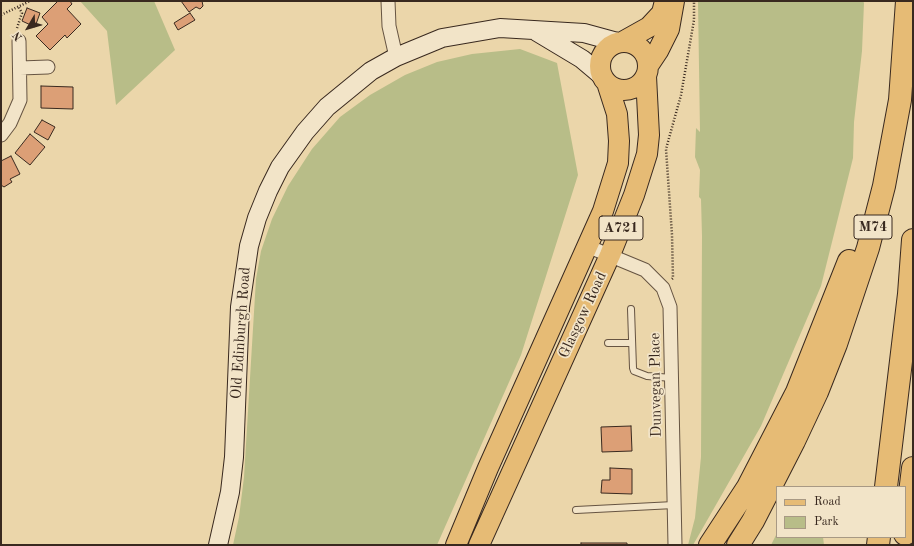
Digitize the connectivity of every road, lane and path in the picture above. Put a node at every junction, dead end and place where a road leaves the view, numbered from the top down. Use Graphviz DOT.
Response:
graph roads {
  1 [pos="30,1"];
  2 [pos="388,1"];
  3 [pos="665,1"];
  4 [pos="674,1"];
  5 [pos="694,1"];
  6 [pos="894,1"];
  7 [pos="907,1"];
  8 [pos="18,6"];
  9 [pos="1,15"];
  10 [pos="535,30"];
  11 [pos="19,41"];
  12 [pos="620,41"];
  13 [pos="396,57"];
  14 [pos="48,67"];
  15 [pos="20,68"];
  16 [pos="647,71"];
  17 [pos="604,80"];
  18 [pos="1,135"];
  19 [pos="913,240"];
  20 [pos="587,246"];
  21 [pos="610,255"];
  22 [pos="849,261"];
  23 [pos="663,288"];
  24 [pos="631,309"];
  25 [pos="608,343"];
  26 [pos="632,343"];
  27 [pos="672,378"];
  28 [pos="913,468"];
  29 [pos="886,486"];
  30 [pos="674,505"];
  31 [pos="576,510"];
  32 [pos="906,526"];
  33 [pos="218,545"];
  34 [pos="456,545"];
  35 [pos="479,545"];
  36 [pos="675,545"];
  37 [pos="710,545"];
  38 [pos="729,545"];
  39 [pos="738,545"];
  1 -- 8 [label="path"];
  2 -- 13 [label="street"];
  3 -- 12 [label="main road"];
  4 -- 16 [label="main road"];
  5 -- 23 [label="path"];
  6 -- 22 [label="highway"];
  7 -- 39 [label="highway, M74"];
  8 -- 9 [label="path"];
  8 -- 11 [label="path"];
  10 -- 12 [label="main road, Old Edinburgh Road"];
  10 -- 13 [label="main road, Old Edinburgh Road"];
  10 -- 17 [label="main road, Old Edinburgh Road"];
  11 -- 15 [label="street"];
  12 -- 16 [label="main road"];
  12 -- 17 [label="main road"];
  13 -- 33 [label="main road, Old Edinburgh Road"];
  14 -- 15 [label="street"];
  15 -- 18 [label="street"];
  16 -- 17 [label="main road"];
  16 -- 21 [label="main road, Glasgow Road / A721"];
  17 -- 20 [label="main road, Glasgow Road / A721"];
  19 -- 29 [label="highway, M74"];
  20 -- 21 [label="street, Dunvegan Place"];
  20 -- 34 [label="main road, Glasgow Road / A721"];
  21 -- 23 [label="street, Dunvegan Place"];
  21 -- 35 [label="main road, Glasgow Road / A721"];
  22 -- 37 [label="highway"];
  22 -- 38 [label="highway, M74"];
  23 -- 27 [label="street, Dunvegan Place"];
  24 -- 26 [label="lane"];
  25 -- 26 [label="lane"];
  26 -- 27 [label="lane"];
  27 -- 30 [label="street, Dunvegan Place"];
  28 -- 32 [label="highway"];
  30 -- 31 [label="lane"];
  30 -- 36 [label="street, Dunvegan Place"];
}
